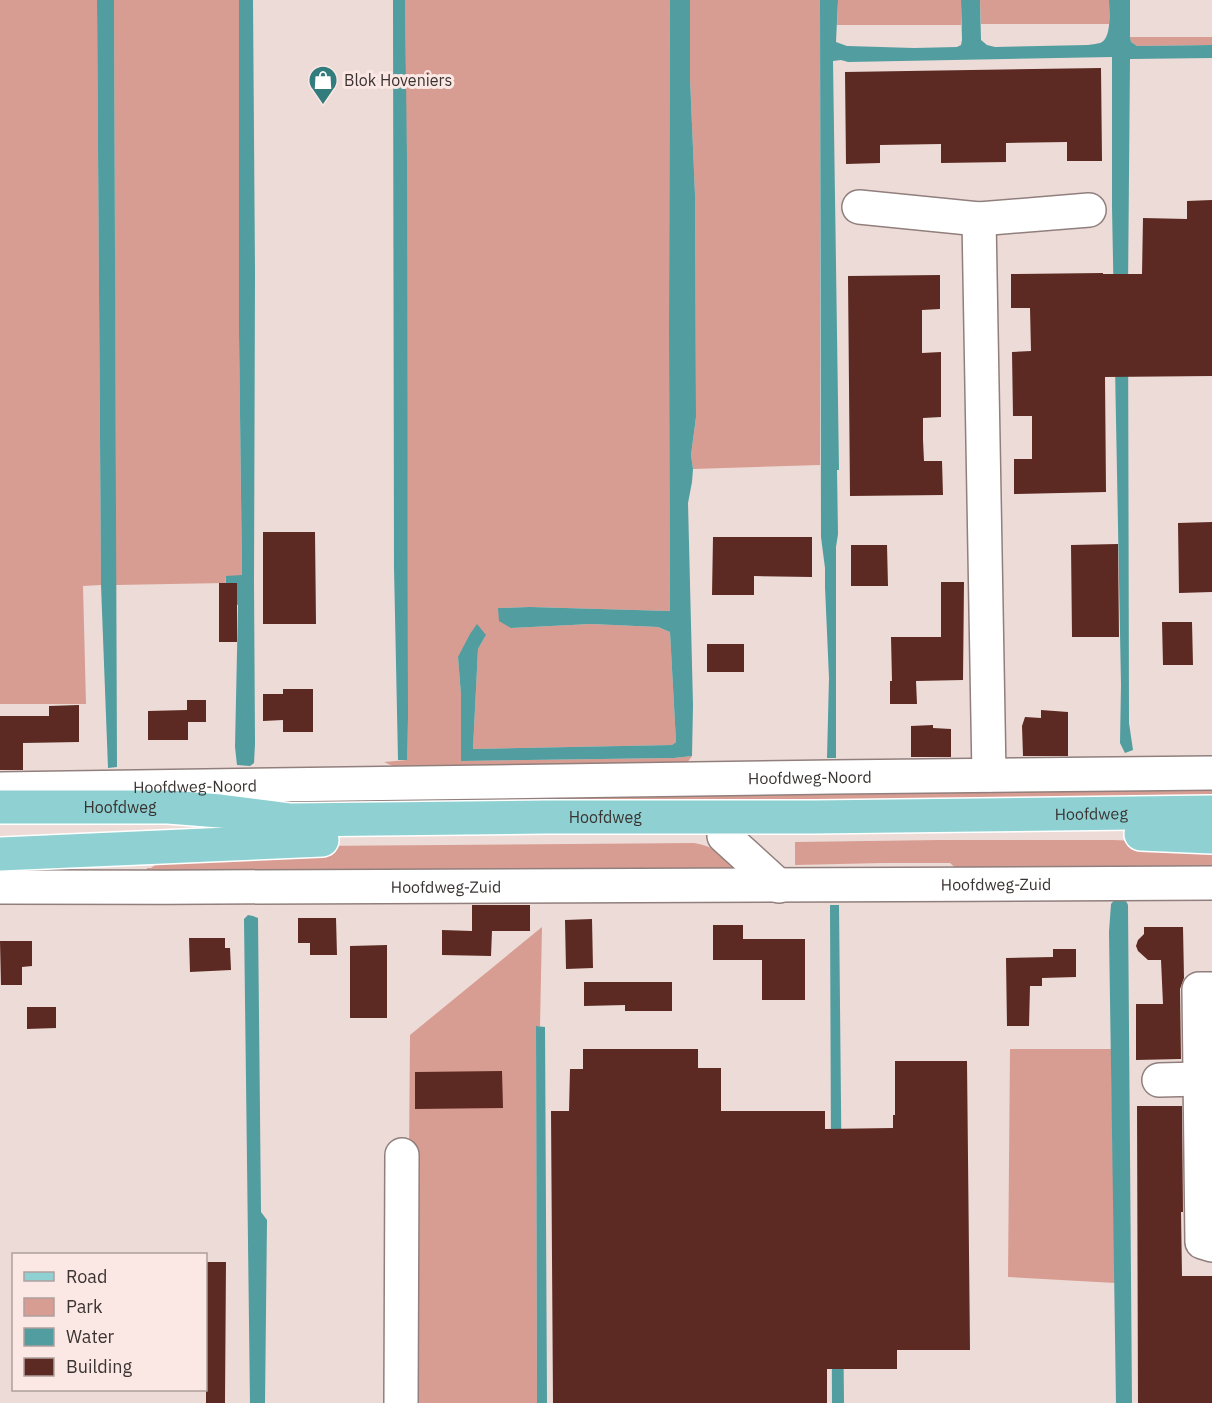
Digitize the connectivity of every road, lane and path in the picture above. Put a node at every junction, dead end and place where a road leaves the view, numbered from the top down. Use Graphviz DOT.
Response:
graph roads {
  1 [pos="859,207"];
  2 [pos="1089,210"];
  3 [pos="980,219"];
  4 [pos="1212,773"];
  5 [pos="989,775"];
  6 [pos="399,783"];
  7 [pos="1,803"];
  8 [pos="1212,812"];
  9 [pos="370,818"];
  10 [pos="435,819"];
  11 [pos="724,836"];
  12 [pos="1212,837"];
  13 [pos="145,847"];
  14 [pos="80,851"];
  15 [pos="0,854"];
  16 [pos="1212,883"];
  17 [pos="779,886"];
  18 [pos="0,888"];
  19 [pos="111,888"];
  20 [pos="1212,989"];
  21 [pos="1200,1079"];
  22 [pos="1159,1080"];
  23 [pos="402,1155"];
  24 [pos="1212,1245"];
  25 [pos="401,1403"];
  1 -- 3 [label="street"];
  2 -- 3 [label="street"];
  3 -- 5 [label="street"];
  4 -- 5 [label="street, Hoofdweg-Noord"];
  5 -- 6 [label="street, Hoofdweg-Noord"];
  6 -- 7 [label="street, Hoofdweg-Noord"];
  6 -- 9 [label="street"];
  6 -- 10 [label="street"];
  7 -- 9 [label="main road, Hoofdweg"];
  8 -- 10 [label="main road, Hoofdweg"];
  9 -- 10 [label="main road, Hoofdweg"];
  11 -- 12 [label="main road, Hoofdweg"];
  11 -- 13 [label="main road, Hoofdweg"];
  11 -- 17 [label="street"];
  13 -- 14 [label="main road, Hoofdweg"];
  13 -- 19 [label="street"];
  14 -- 15 [label="main road, Hoofdweg"];
  14 -- 19 [label="street"];
  16 -- 17 [label="street, Hoofdweg-Zuid"];
  17 -- 19 [label="street, Hoofdweg-Zuid"];
  18 -- 19 [label="street, Hoofdweg-Zuid"];
  20 -- 21 [label="street"];
  21 -- 22 [label="street"];
  21 -- 24 [label="street"];
  23 -- 25 [label="street"];
}
